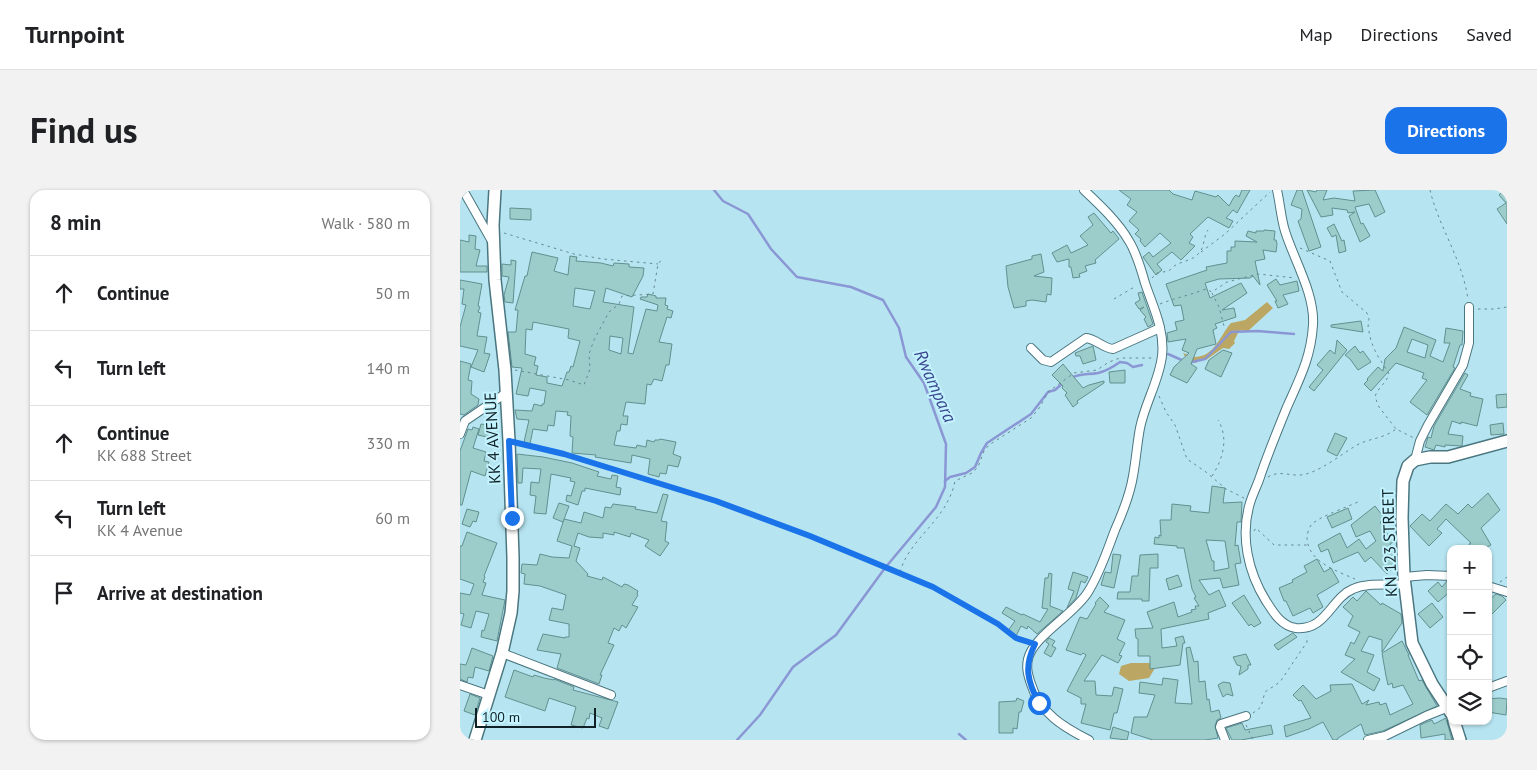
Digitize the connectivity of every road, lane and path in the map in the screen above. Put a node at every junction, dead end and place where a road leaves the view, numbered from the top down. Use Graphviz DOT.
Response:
graph roads {
  1 [pos="463,190"];
  2 [pos="495,190"];
  3 [pos="1084,190"];
  4 [pos="1272,190"];
  5 [pos="1277,190"];
  6 [pos="1430,190"];
  7 [pos="493,225"];
  8 [pos="1208,230"];
  9 [pos="1289,240"];
  10 [pos="494,245"];
  11 [pos="1199,253"];
  12 [pos="663,258"];
  13 [pos="658,264"];
  14 [pos="1302,278"];
  15 [pos="1146,285"];
  16 [pos="1212,292"];
  17 [pos="1114,299"];
  18 [pos="1155,306"];
  19 [pos="1469,307"];
  20 [pos="1507,307"];
  21 [pos="1224,326"];
  22 [pos="1160,328"];
  23 [pos="1031,348"];
  24 [pos="1162,355"];
  25 [pos="505,370"];
  26 [pos="1151,391"];
  27 [pos="506,393"];
  28 [pos="1218,420"];
  29 [pos="1396,429"];
  30 [pos="460,434"];
  31 [pos="509,441"];
  32 [pos="1420,441"];
  33 [pos="1507,441"];
  34 [pos="1415,460"];
  35 [pos="1212,476"];
  36 [pos="1256,487"];
  37 [pos="1251,502"];
  38 [pos="1358,502"];
  39 [pos="1246,543"];
  40 [pos="1307,545"];
  41 [pos="900,573"];
  42 [pos="1447,576"];
  43 [pos="1405,580"];
  44 [pos="1366,586"];
  45 [pos="1492,587"];
  46 [pos="1507,592"];
  47 [pos="1306,628"];
  48 [pos="1035,644"];
  49 [pos="502,653"];
  50 [pos="1507,681"];
  51 [pos="460,685"];
  52 [pos="1492,687"];
  53 [pos="490,695"];
  54 [pos="611,695"];
  55 [pos="1447,705"];
  56 [pos="1447,710"];
  57 [pos="1244,717"];
  58 [pos="1455,725"];
  59 [pos="475,740"];
  60 [pos="1089,740"];
  61 [pos="1225,740"];
  62 [pos="1253,740"];
  63 [pos="1368,740"];
  64 [pos="1460,740"];
  1 -- 10 [label="street"];
  2 -- 7 [label="main road, KK 4 AVENUE"];
  3 -- 15 [label="street"];
  4 -- 11 [label="path"];
  5 -- 9 [label="street"];
  6 -- 19 [label="path"];
  7 -- 10 [label="main road, KK 4 AVENUE"];
  7 -- 13 [label="path"];
  8 -- 11 [label="path"];
  9 -- 14 [label="street"];
  9 -- 29 [label="path"];
  10 -- 25 [label="main road, KK 4 AVENUE"];
  11 -- 15 [label="path"];
  12 -- 13 [label="path"];
  13 -- 25 [label="path"];
  14 -- 16 [label="path"];
  14 -- 36 [label="street"];
  15 -- 17 [label="path"];
  15 -- 18 [label="street"];
  16 -- 18 [label="path"];
  16 -- 21 [label="path"];
  18 -- 22 [label="street"];
  19 -- 20 [label="path"];
  19 -- 32 [label="street"];
  22 -- 23 [label="street"];
  22 -- 24 [label="street"];
  24 -- 26 [label="street"];
  24 -- 41 [label="path"];
  25 -- 27 [label="main road, KK 4 AVENUE"];
  26 -- 35 [label="path"];
  26 -- 48 [label="street"];
  27 -- 30 [label="street"];
  27 -- 31 [label="main road, KK 4 AVENUE"];
  28 -- 35 [label="path"];
  29 -- 32 [label="path"];
  29 -- 36 [label="path"];
  31 -- 41 [label="path"];
  31 -- 49 [label="main road, KK 4 AVENUE"];
  32 -- 34 [label="street"];
  33 -- 34 [label="main road"];
  34 -- 43 [label="main road, KN 123 STREET"];
  35 -- 37 [label="path"];
  36 -- 37 [label="street"];
  37 -- 39 [label="street"];
  38 -- 40 [label="path"];
  39 -- 40 [label="path"];
  39 -- 47 [label="street"];
  40 -- 44 [label="path"];
  41 -- 48 [label="path"];
  42 -- 43 [label="street"];
  43 -- 44 [label="street"];
  43 -- 55 [label="main road, KN 123 STREET"];
  44 -- 47 [label="street"];
  45 -- 46 [label="street"];
  47 -- 57 [label="path"];
  48 -- 60 [label="street"];
  49 -- 53 [label="main road, KK 4 AVENUE"];
  49 -- 54 [label="street"];
  50 -- 52 [label="street"];
  51 -- 53 [label="street"];
  53 -- 59 [label="main road, KK 4 AVENUE"];
  56 -- 63 [label="street"];
  57 -- 61 [label="street"];
  57 -- 62 [label="path"];
  58 -- 64 [label="main road"];
}
